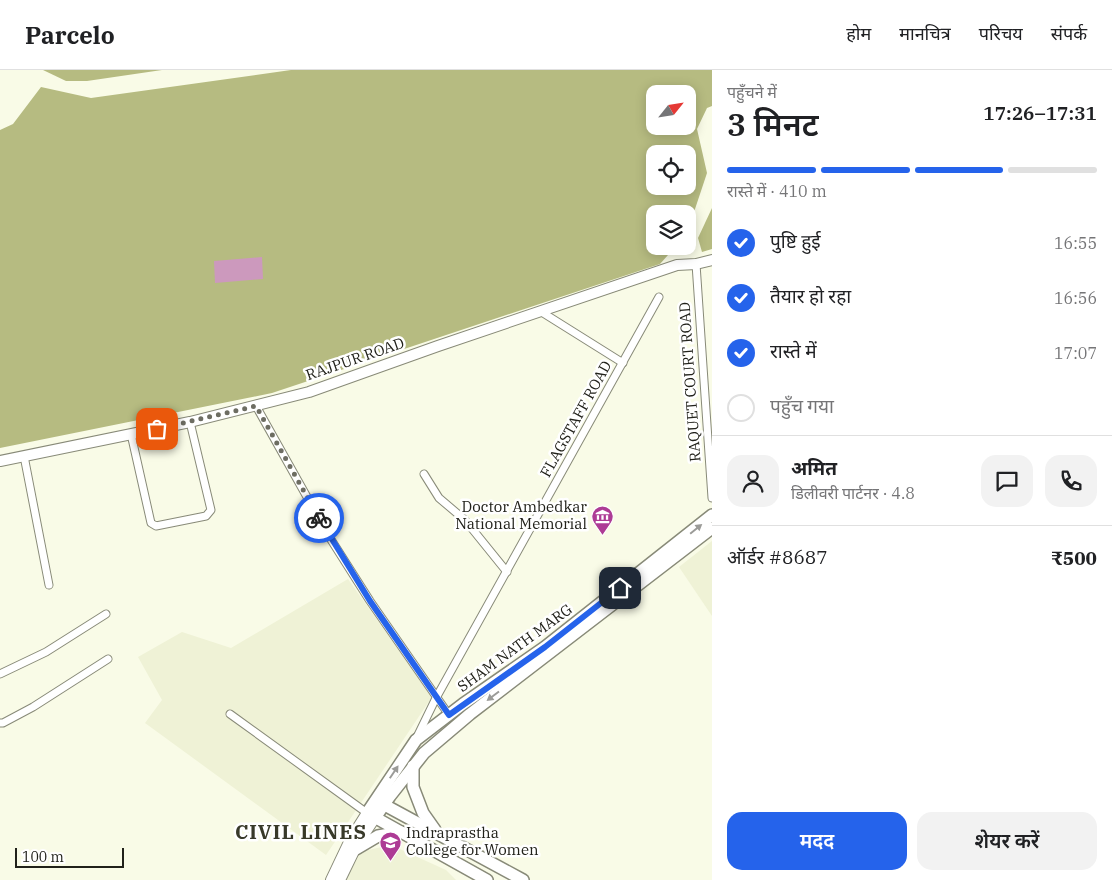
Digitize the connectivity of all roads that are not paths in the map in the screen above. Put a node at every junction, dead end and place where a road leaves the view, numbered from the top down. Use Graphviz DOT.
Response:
graph roads {
  1 [pos="712,260"];
  2 [pos="696,264"];
  3 [pos="659,296"];
  4 [pos="539,311"];
  5 [pos="623,363"];
  6 [pos="256,406"];
  7 [pos="190,422"];
  8 [pos="131,434"];
  9 [pos="24,456"];
  10 [pos="0,461"];
  11 [pos="424,474"];
  12 [pos="712,498"];
  13 [pos="712,516"];
  14 [pos="712,528"];
  15 [pos="507,572"];
  16 [pos="49,584"];
  17 [pos="106,614"];
  18 [pos="108,659"];
  19 [pos="0,674"];
  20 [pos="436,698"];
  21 [pos="230,714"];
  22 [pos="449,715"];
  23 [pos="0,723"];
  24 [pos="416,740"];
  25 [pos="413,766"];
  26 [pos="380,802"];
  27 [pos="371,816"];
  28 [pos="401,832"];
  29 [pos="438,834"];
  30 [pos="356,848"];
  31 [pos="331,880"];
  32 [pos="340,880"];
  33 [pos="488,880"];
  34 [pos="522,880"];
  1 -- 2 [label="street, RAJPUR ROAD"];
  2 -- 4 [label="street, RAJPUR ROAD"];
  2 -- 12 [label="street, RAQUET COURT ROAD"];
  3 -- 5 [label="street, FLAGSTAFF ROAD"];
  4 -- 5 [label="street"];
  4 -- 6 [label="street, RAJPUR ROAD"];
  5 -- 15 [label="street, FLAGSTAFF ROAD"];
  6 -- 7 [label="street, RAJPUR ROAD"];
  6 -- 20 [label="street"];
  7 -- 8 [label="street, RAJPUR ROAD"];
  7 -- 8 [label="street"];
  8 -- 9 [label="street, RAJPUR ROAD"];
  9 -- 10 [label="street, RAJPUR ROAD"];
  9 -- 16 [label="street"];
  11 -- 15 [label="street"];
  22 -- 13 [label="main road, SHAM NATH MARG, one-way"];
  14 -- 25 [label="main road, SHAM NATH MARG, one-way"];
  15 -- 20 [label="street, FLAGSTAFF ROAD"];
  17 -- 19 [label="street"];
  18 -- 23 [label="street"];
  20 -- 22 [label="street"];
  20 -- 24 [label="street, FLAGSTAFF ROAD"];
  21 -- 27 [label="street"];
  22 -- 24 [label="main road, SHAM NATH MARG"];
  26 -- 24 [label="main road, SHAM NATH MARG, one-way"];
  25 -- 26 [label="main road, SHAM NATH MARG"];
  25 -- 29 [label="main road"];
  26 -- 27 [label="main road, SHAM NATH MARG"];
  26 -- 29 [label="main road"];
  27 -- 28 [label="main road"];
  27 -- 30 [label="street, SHAM NATH MARG"];
  27 -- 31 [label="street, SHAM NATH MARG"];
  28 -- 30 [label="main road"];
  28 -- 33 [label="main road"];
  29 -- 34 [label="main road"];
  30 -- 32 [label="street, SHAM NATH MARG"];
}
